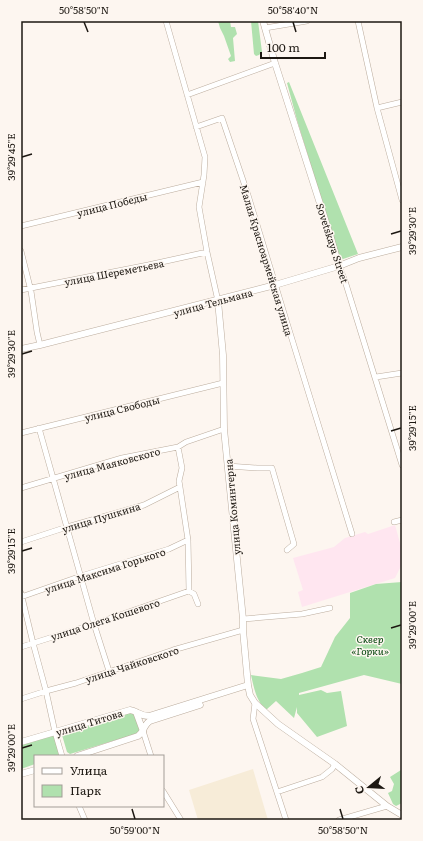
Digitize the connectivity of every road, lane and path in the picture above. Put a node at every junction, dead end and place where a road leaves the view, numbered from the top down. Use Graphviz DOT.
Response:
graph roads {
  1 [pos="166,21"];
  2 [pos="263,21"];
  3 [pos="307,21"];
  4 [pos="358,21"];
  5 [pos="265,28"];
  6 [pos="275,63"];
  7 [pos="187,95"];
  8 [pos="402,102"];
  9 [pos="376,108"];
  10 [pos="196,126"];
  11 [pos="203,182"];
  12 [pos="402,200"];
  13 [pos="21,226"];
  14 [pos="402,247"];
  15 [pos="21,251"];
  16 [pos="207,252"];
  17 [pos="339,266"];
  18 [pos="275,285"];
  19 [pos="30,289"];
  20 [pos="21,290"];
  21 [pos="218,301"];
  22 [pos="40,345"];
  23 [pos="21,349"];
  24 [pos="402,373"];
  25 [pos="376,377"];
  26 [pos="223,383"];
  27 [pos="39,428"];
  28 [pos="224,429"];
  29 [pos="21,433"];
  30 [pos="178,447"];
  31 [pos="402,465"];
  32 [pos="228,466"];
  33 [pos="53,478"];
  34 [pos="180,487"];
  35 [pos="21,488"];
  36 [pos="402,520"];
  37 [pos="394,522"];
  38 [pos="67,527"];
  39 [pos="352,534"];
  40 [pos="188,540"];
  41 [pos="21,542"];
  42 [pos="287,550"];
  43 [pos="81,576"];
  44 [pos="189,591"];
  45 [pos="21,595"];
  46 [pos="198,604"];
  47 [pos="330,608"];
  48 [pos="243,618"];
  49 [pos="94,624"];
  50 [pos="243,630"];
  51 [pos="33,642"];
  52 [pos="21,647"];
  53 [pos="109,671"];
  54 [pos="248,687"];
  55 [pos="46,690"];
  56 [pos="21,699"];
  57 [pos="255,703"];
  58 [pos="136,712"];
  59 [pos="55,732"];
  60 [pos="140,734"];
  61 [pos="21,742"];
  62 [pos="62,755"];
  63 [pos="80,755"];
  64 [pos="151,755"];
  65 [pos="335,764"];
  66 [pos="34,770"];
  67 [pos="21,774"];
  68 [pos="277,792"];
  69 [pos="164,793"];
  70 [pos="387,806"];
  71 [pos="80,807"];
  72 [pos="401,816"];
  73 [pos="85,820"];
  74 [pos="181,820"];
  75 [pos="286,820"];
  76 [pos="339,820"];
  1 -- 7 [label="street"];
  2 -- 5 [label="street, Sovetskaya Street"];
  3 -- 5 [label="street"];
  4 -- 9 [label="street"];
  5 -- 6 [label="street, Sovetskaya Street"];
  6 -- 7 [label="street"];
  6 -- 17 [label="street, Sovetskaya Street"];
  7 -- 10 [label="street"];
  8 -- 9 [label="street"];
  9 -- 12 [label="street"];
  10 -- 11 [label="street, улица Коминтерна"];
  10 -- 18 [label="street, Малая Красноармейская улица"];
  11 -- 13 [label="street, улица Победы"];
  11 -- 16 [label="street, улица Коминтерна"];
  14 -- 17 [label="street, улица Тельмана"];
  15 -- 19 [label="street"];
  16 -- 19 [label="street, улица Шереметьева"];
  16 -- 21 [label="street, улица Коминтерна"];
  17 -- 18 [label="street, улица Тельмана"];
  17 -- 25 [label="street, Sovetskaya Street"];
  18 -- 21 [label="street, улица Тельмана"];
  18 -- 39 [label="street, Малая Красноармейская улица"];
  19 -- 20 [label="street, улица Шереметьева"];
  19 -- 22 [label="street"];
  21 -- 22 [label="street, улица Тельмана"];
  21 -- 26 [label="street, улица Коминтерна"];
  22 -- 23 [label="street, улица Тельмана"];
  24 -- 25 [label="street"];
  25 -- 31 [label="street, Sovetskaya Street"];
  26 -- 27 [label="street, улица Свободы"];
  26 -- 28 [label="street, улица Коминтерна"];
  27 -- 29 [label="street, улица Свободы"];
  27 -- 33 [label="street"];
  28 -- 30 [label="street, улица Маяковского"];
  28 -- 32 [label="street, улица Коминтерна"];
  30 -- 33 [label="street, улица Маяковского"];
  30 -- 34 [label="street"];
  32 -- 42 [label="street"];
  32 -- 48 [label="street, улица Коминтерна"];
  33 -- 35 [label="street, улица Маяковского"];
  33 -- 38 [label="street"];
  34 -- 38 [label="street, улица Пушкина"];
  34 -- 40 [label="street"];
  36 -- 37 [label="street"];
  38 -- 41 [label="street, улица Пушкина"];
  38 -- 43 [label="street"];
  40 -- 43 [label="street, улица Максима Горького"];
  40 -- 44 [label="street"];
  43 -- 45 [label="street, улица Максима Горького"];
  43 -- 49 [label="street"];
  44 -- 46 [label="street"];
  44 -- 49 [label="street, улица Олега Кошевого"];
  45 -- 51 [label="street"];
  47 -- 48 [label="street"];
  48 -- 50 [label="street, улица Коминтерна"];
  49 -- 51 [label="street, улица Олега Кошевого"];
  49 -- 53 [label="street"];
  50 -- 53 [label="street, улица Чайковского"];
  50 -- 54 [label="street, улица Коминтерна"];
  51 -- 52 [label="street, улица Олега Кошевого"];
  51 -- 55 [label="street"];
  53 -- 55 [label="street, улица Чайковского"];
  54 -- 57 [label="street, улица Коминтерна"];
  54 -- 58 [label="street, улица Титова"];
  54 -- 60 [label="street"];
  55 -- 56 [label="street, улица Чайковского"];
  55 -- 59 [label="street"];
  57 -- 65 [label="street, улица Коминтерна"];
  57 -- 68 [label="street"];
  58 -- 59 [label="street, улица Титова"];
  58 -- 60 [label="street"];
  59 -- 61 [label="street, улица Титова"];
  59 -- 62 [label="street"];
  60 -- 63 [label="street"];
  60 -- 64 [label="street"];
  65 -- 68 [label="street"];
  65 -- 70 [label="street, улица Коминтерна"];
  66 -- 67 [label="street"];
  68 -- 75 [label="street"];
  69 -- 74 [label="street"];
  70 -- 72 [label="street, улица Коминтерна"];
  70 -- 76 [label="street"];
  71 -- 73 [label="street"];
}
